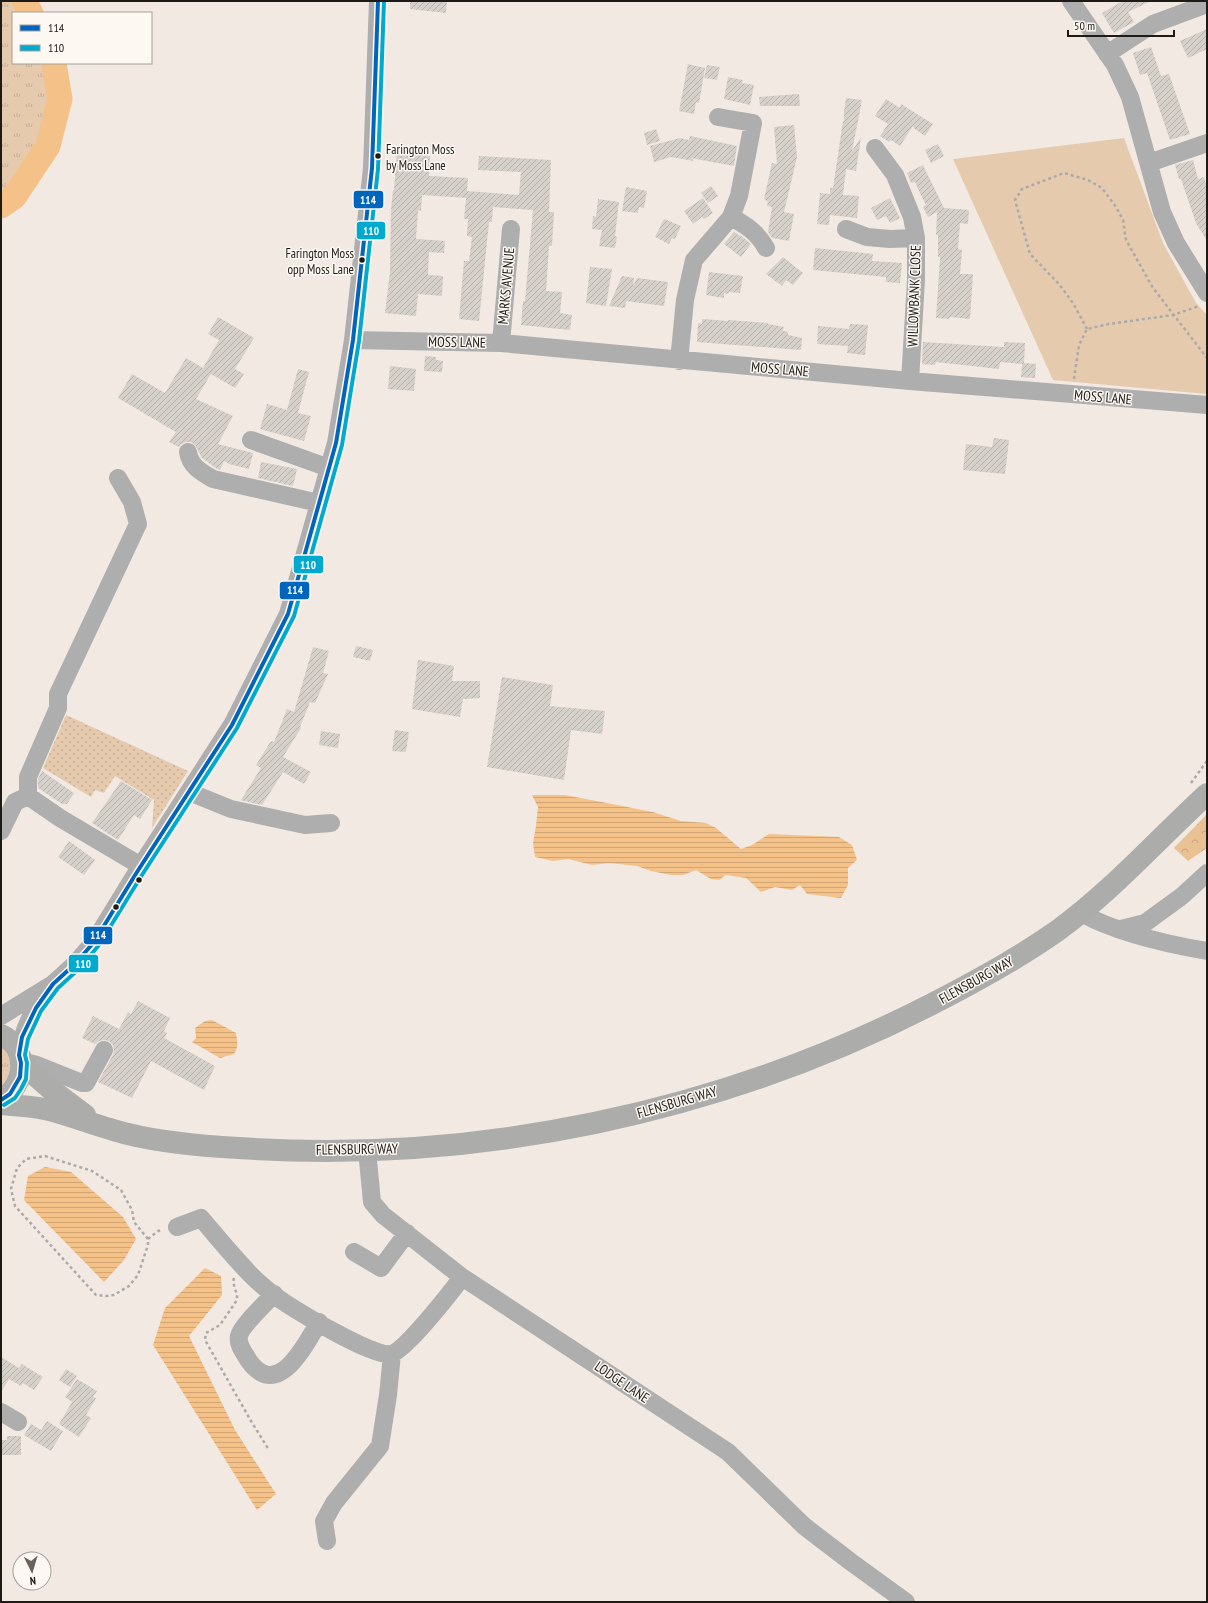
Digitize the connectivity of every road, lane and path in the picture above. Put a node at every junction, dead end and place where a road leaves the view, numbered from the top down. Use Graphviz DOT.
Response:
graph roads {
  1 [pos="378,1"];
  2 [pos="1071,1"];
  3 [pos="1207,4"];
  4 [pos="1107,54"];
  5 [pos="718,117"];
  6 [pos="1207,143"];
  7 [pos="875,148"];
  8 [pos="1149,163"];
  9 [pos="731,217"];
  10 [pos="512,229"];
  11 [pos="846,229"];
  12 [pos="916,238"];
  13 [pos="766,248"];
  14 [pos="1204,299"];
  15 [pos="1173,315"];
  16 [pos="1087,329"];
  17 [pos="353,340"];
  18 [pos="502,343"];
  19 [pos="1207,358"];
  20 [pos="679,361"];
  21 [pos="910,381"];
  22 [pos="1073,395"];
  23 [pos="1207,405"];
  24 [pos="251,440"];
  25 [pos="188,452"];
  26 [pos="329,468"];
  27 [pos="118,478"];
  28 [pos="319,503"];
  29 [pos="1207,778"];
  30 [pos="189,792"];
  31 [pos="1207,794"];
  32 [pos="28,796"];
  33 [pos="331,823"];
  34 [pos="1171,828"];
  35 [pos="1,831"];
  36 [pos="141,866"];
  37 [pos="1207,873"];
  38 [pos="1081,913"];
  39 [pos="1121,930"];
  40 [pos="1207,951"];
  41 [pos="53,984"];
  42 [pos="1,1016"];
  43 [pos="1,1035"];
  44 [pos="104,1050"];
  45 [pos="20,1060"];
  46 [pos="1,1100"];
  47 [pos="1,1104"];
  48 [pos="110,1130"];
  49 [pos="367,1150"];
  50 [pos="177,1227"];
  51 [pos="407,1232"];
  52 [pos="148,1239"];
  53 [pos="354,1252"];
  54 [pos="462,1277"];
  55 [pos="274,1294"];
  56 [pos="319,1322"];
  57 [pos="392,1354"];
  58 [pos="1,1412"];
  59 [pos="18,1422"];
  60 [pos="326,1541"];
  61 [pos="906,1602"];
  1 -- 17 [label="street"];
  2 -- 4 [label="street"];
  3 -- 4 [label="street"];
  4 -- 8 [label="street"];
  5 -- 9 [label="street"];
  6 -- 8 [label="street"];
  7 -- 12 [label="street, WILLOWBANK CLOSE"];
  8 -- 14 [label="street"];
  9 -- 13 [label="street"];
  9 -- 20 [label="street"];
  10 -- 18 [label="street, MARKS AVENUE"];
  11 -- 12 [label="street"];
  12 -- 21 [label="street, WILLOWBANK CLOSE"];
  14 -- 15 [label="path"];
  15 -- 16 [label="path"];
  15 -- 16 [label="path"];
  15 -- 19 [label="path"];
  16 -- 22 [label="path"];
  17 -- 18 [label="street, MOSS LANE"];
  17 -- 26 [label="street"];
  18 -- 20 [label="street, MOSS LANE"];
  20 -- 21 [label="street, MOSS LANE"];
  21 -- 22 [label="street, MOSS LANE"];
  22 -- 23 [label="street, MOSS LANE"];
  24 -- 26 [label="street"];
  25 -- 28 [label="street"];
  26 -- 28 [label="street"];
  27 -- 32 [label="street"];
  28 -- 30 [label="street"];
  29 -- 34 [label="highway, FLENSBURG WAY"];
  30 -- 33 [label="street"];
  30 -- 36 [label="street"];
  31 -- 34 [label="highway, FLENSBURG WAY"];
  32 -- 35 [label="street"];
  32 -- 36 [label="street"];
  34 -- 38 [label="highway, FLENSBURG WAY"];
  36 -- 41 [label="street"];
  37 -- 39 [label="street"];
  38 -- 39 [label="street"];
  38 -- 49 [label="highway, FLENSBURG WAY"];
  39 -- 40 [label="street"];
  41 -- 42 [label="street"];
  41 -- 45 [label="street"];
  43 -- 45 [label="highway, FLENSBURG WAY"];
  44 -- 45 [label="street"];
  45 -- 46 [label="highway"];
  45 -- 48 [label="highway, FLENSBURG WAY"];
  47 -- 48 [label="highway, FLENSBURG WAY"];
  48 -- 49 [label="highway, FLENSBURG WAY"];
  49 -- 51 [label="street, LODGE LANE"];
  50 -- 55 [label="street"];
  51 -- 53 [label="street"];
  51 -- 54 [label="street, LODGE LANE"];
  52 -- 52 [label="path"];
  54 -- 57 [label="street"];
  54 -- 61 [label="street, LODGE LANE"];
  55 -- 56 [label="street"];
  55 -- 56 [label="street"];
  56 -- 57 [label="street"];
  57 -- 60 [label="street"];
  58 -- 59 [label="street"];
}
